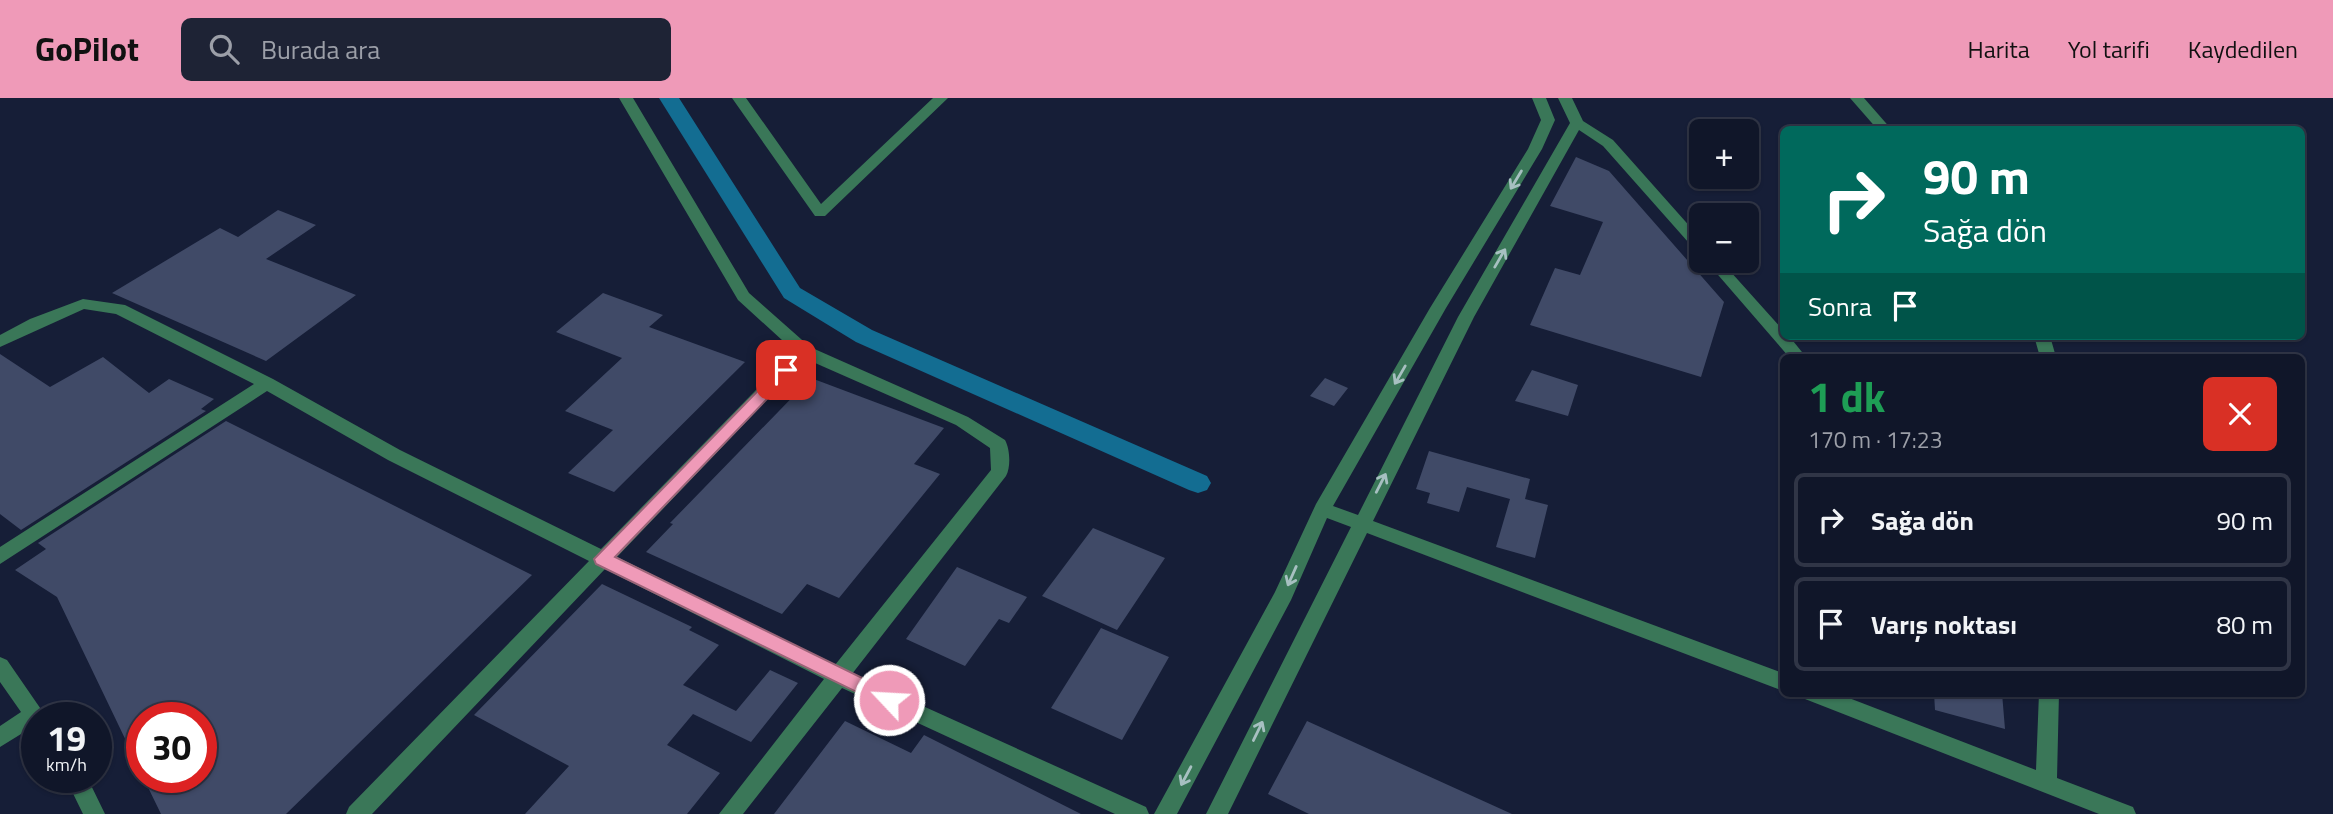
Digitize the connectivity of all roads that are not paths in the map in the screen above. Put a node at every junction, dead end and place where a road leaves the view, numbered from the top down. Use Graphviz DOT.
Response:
graph roads {
  1 [pos="626,98"];
  2 [pos="739,98"];
  3 [pos="941,98"];
  4 [pos="1539,98"];
  5 [pos="1565,98"];
  6 [pos="1857,98"];
  7 [pos="1577,123"];
  8 [pos="1882,126"];
  9 [pos="1689,234"];
  10 [pos="1724,273"];
  11 [pos="1780,337"];
  12 [pos="1783,340"];
  13 [pos="0,342"];
  14 [pos="804,351"];
  15 [pos="1795,354"];
  16 [pos="267,383"];
  17 [pos="1322,509"];
  18 [pos="1361,522"];
  19 [pos="0,557"];
  20 [pos="602,559"];
  21 [pos="0,666"];
  22 [pos="839,677"];
  23 [pos="1780,681"];
  24 [pos="1823,697"];
  25 [pos="2049,697"];
  26 [pos="26,702"];
  27 [pos="21,725"];
  28 [pos="0,738"];
  29 [pos="2046,782"];
  30 [pos="84,793"];
  31 [pos="94,814"];
  32 [pos="357,814"];
  33 [pos="730,814"];
  34 [pos="1138,814"];
  35 [pos="1165,814"];
  36 [pos="1217,814"];
  37 [pos="2125,814"];
  1 -- 14 [label="street"];
  2 -- 3 [label="street"];
  4 -- 17 [label="street, one-way"];
  5 -- 7 [label="street"];
  6 -- 8 [label="street"];
  7 -- 9 [label="street"];
  18 -- 7 [label="street, one-way"];
  10 -- 11 [label="street"];
  12 -- 15 [label="street"];
  13 -- 16 [label="street"];
  14 -- 20 [label="street"];
  14 -- 22 [label="street"];
  16 -- 19 [label="street"];
  16 -- 20 [label="street"];
  17 -- 18 [label="street"];
  17 -- 35 [label="street, one-way"];
  18 -- 23 [label="street"];
  36 -- 18 [label="street, one-way"];
  20 -- 22 [label="street"];
  20 -- 32 [label="street"];
  21 -- 26 [label="street"];
  22 -- 33 [label="street"];
  22 -- 34 [label="street"];
  24 -- 29 [label="street"];
  25 -- 29 [label="street"];
  27 -- 28 [label="street"];
  29 -- 37 [label="street"];
  30 -- 31 [label="street"];
}
